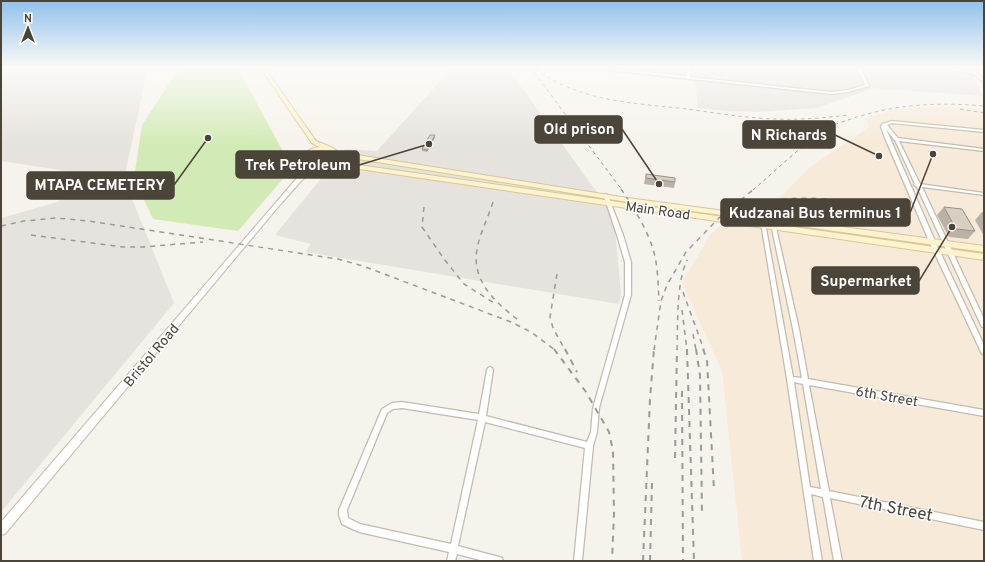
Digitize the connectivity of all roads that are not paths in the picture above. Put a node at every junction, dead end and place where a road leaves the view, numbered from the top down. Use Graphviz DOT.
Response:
graph roads {
  1 [pos="280,93"];
  2 [pos="884,124"];
  3 [pos="984,131"];
  4 [pos="311,138"];
  5 [pos="887,138"];
  6 [pos="897,140"];
  7 [pos="327,148"];
  8 [pos="984,150"];
  9 [pos="307,154"];
  10 [pos="336,154"];
  11 [pos="332,163"];
  12 [pos="306,164"];
  13 [pos="316,167"];
  14 [pos="300,179"];
  15 [pos="908,184"];
  16 [pos="918,185"];
  17 [pos="530,188"];
  18 [pos="984,194"];
  19 [pos="608,200"];
  20 [pos="763,221"];
  21 [pos="773,222"];
  22 [pos="844,233"];
  23 [pos="932,241"];
  24 [pos="945,243"];
  25 [pos="984,249"];
  26 [pos="937,250"];
  27 [pos="950,252"];
  28 [pos="984,257"];
  29 [pos="775,291"];
  30 [pos="788,292"];
  31 [pos="970,321"];
  32 [pos="984,324"];
  33 [pos="984,352"];
  34 [pos="490,370"];
  35 [pos="790,379"];
  36 [pos="805,382"];
  37 [pos="984,413"];
  38 [pos="482,418"];
  39 [pos="589,446"];
  40 [pos="808,490"];
  41 [pos="826,493"];
  42 [pos="984,526"];
  43 [pos="1,530"];
  44 [pos="454,549"];
  45 [pos="451,561"];
  46 [pos="499,561"];
  47 [pos="578,561"];
  48 [pos="818,561"];
  49 [pos="838,561"];
  1 -- 4 [label="main road"];
  2 -- 3 [label="street"];
  2 -- 5 [label="street"];
  2 -- 6 [label="street"];
  4 -- 7 [label="main road"];
  4 -- 9 [label="main road"];
  5 -- 6 [label="street"];
  5 -- 15 [label="street"];
  6 -- 8 [label="street"];
  6 -- 16 [label="street"];
  7 -- 9 [label="main road"];
  7 -- 10 [label="main road"];
  9 -- 12 [label="main road"];
  10 -- 11 [label="main road"];
  10 -- 17 [label="main road, Main Road"];
  11 -- 13 [label="main road"];
  11 -- 17 [label="main road, Main Road"];
  12 -- 13 [label="main road"];
  12 -- 14 [label="street, Bristol Road"];
  13 -- 14 [label="street, Bristol Road"];
  14 -- 43 [label="street, Bristol Road"];
  15 -- 16 [label="street"];
  15 -- 23 [label="street"];
  16 -- 18 [label="street"];
  16 -- 24 [label="street"];
  17 -- 19 [label="main road, Main Road"];
  19 -- 20 [label="main road, Main Road"];
  19 -- 39 [label="street"];
  20 -- 21 [label="main road, Main Road"];
  20 -- 29 [label="street"];
  21 -- 22 [label="main road, Main Road"];
  21 -- 30 [label="street"];
  22 -- 23 [label="main road, Main Road"];
  22 -- 26 [label="main road, Main Road"];
  23 -- 24 [label="main road, Main Road"];
  23 -- 26 [label="street"];
  24 -- 25 [label="main road, Main Road"];
  24 -- 27 [label="street"];
  26 -- 27 [label="main road, Main Road"];
  26 -- 31 [label="street"];
  27 -- 28 [label="main road, Main Road"];
  27 -- 32 [label="street"];
  29 -- 30 [label="street"];
  29 -- 35 [label="street"];
  30 -- 36 [label="street"];
  31 -- 32 [label="street"];
  31 -- 33 [label="street"];
  34 -- 38 [label="street"];
  35 -- 36 [label="street, 6th Street"];
  35 -- 40 [label="street"];
  36 -- 37 [label="street, 6th Street"];
  36 -- 41 [label="street"];
  38 -- 39 [label="street"];
  38 -- 44 [label="street"];
  38 -- 44 [label="street"];
  39 -- 47 [label="street"];
  40 -- 41 [label="street, 7th Street"];
  40 -- 48 [label="street"];
  41 -- 42 [label="street, 7th Street"];
  41 -- 49 [label="street"];
  44 -- 45 [label="street"];
  44 -- 46 [label="street"];
}
